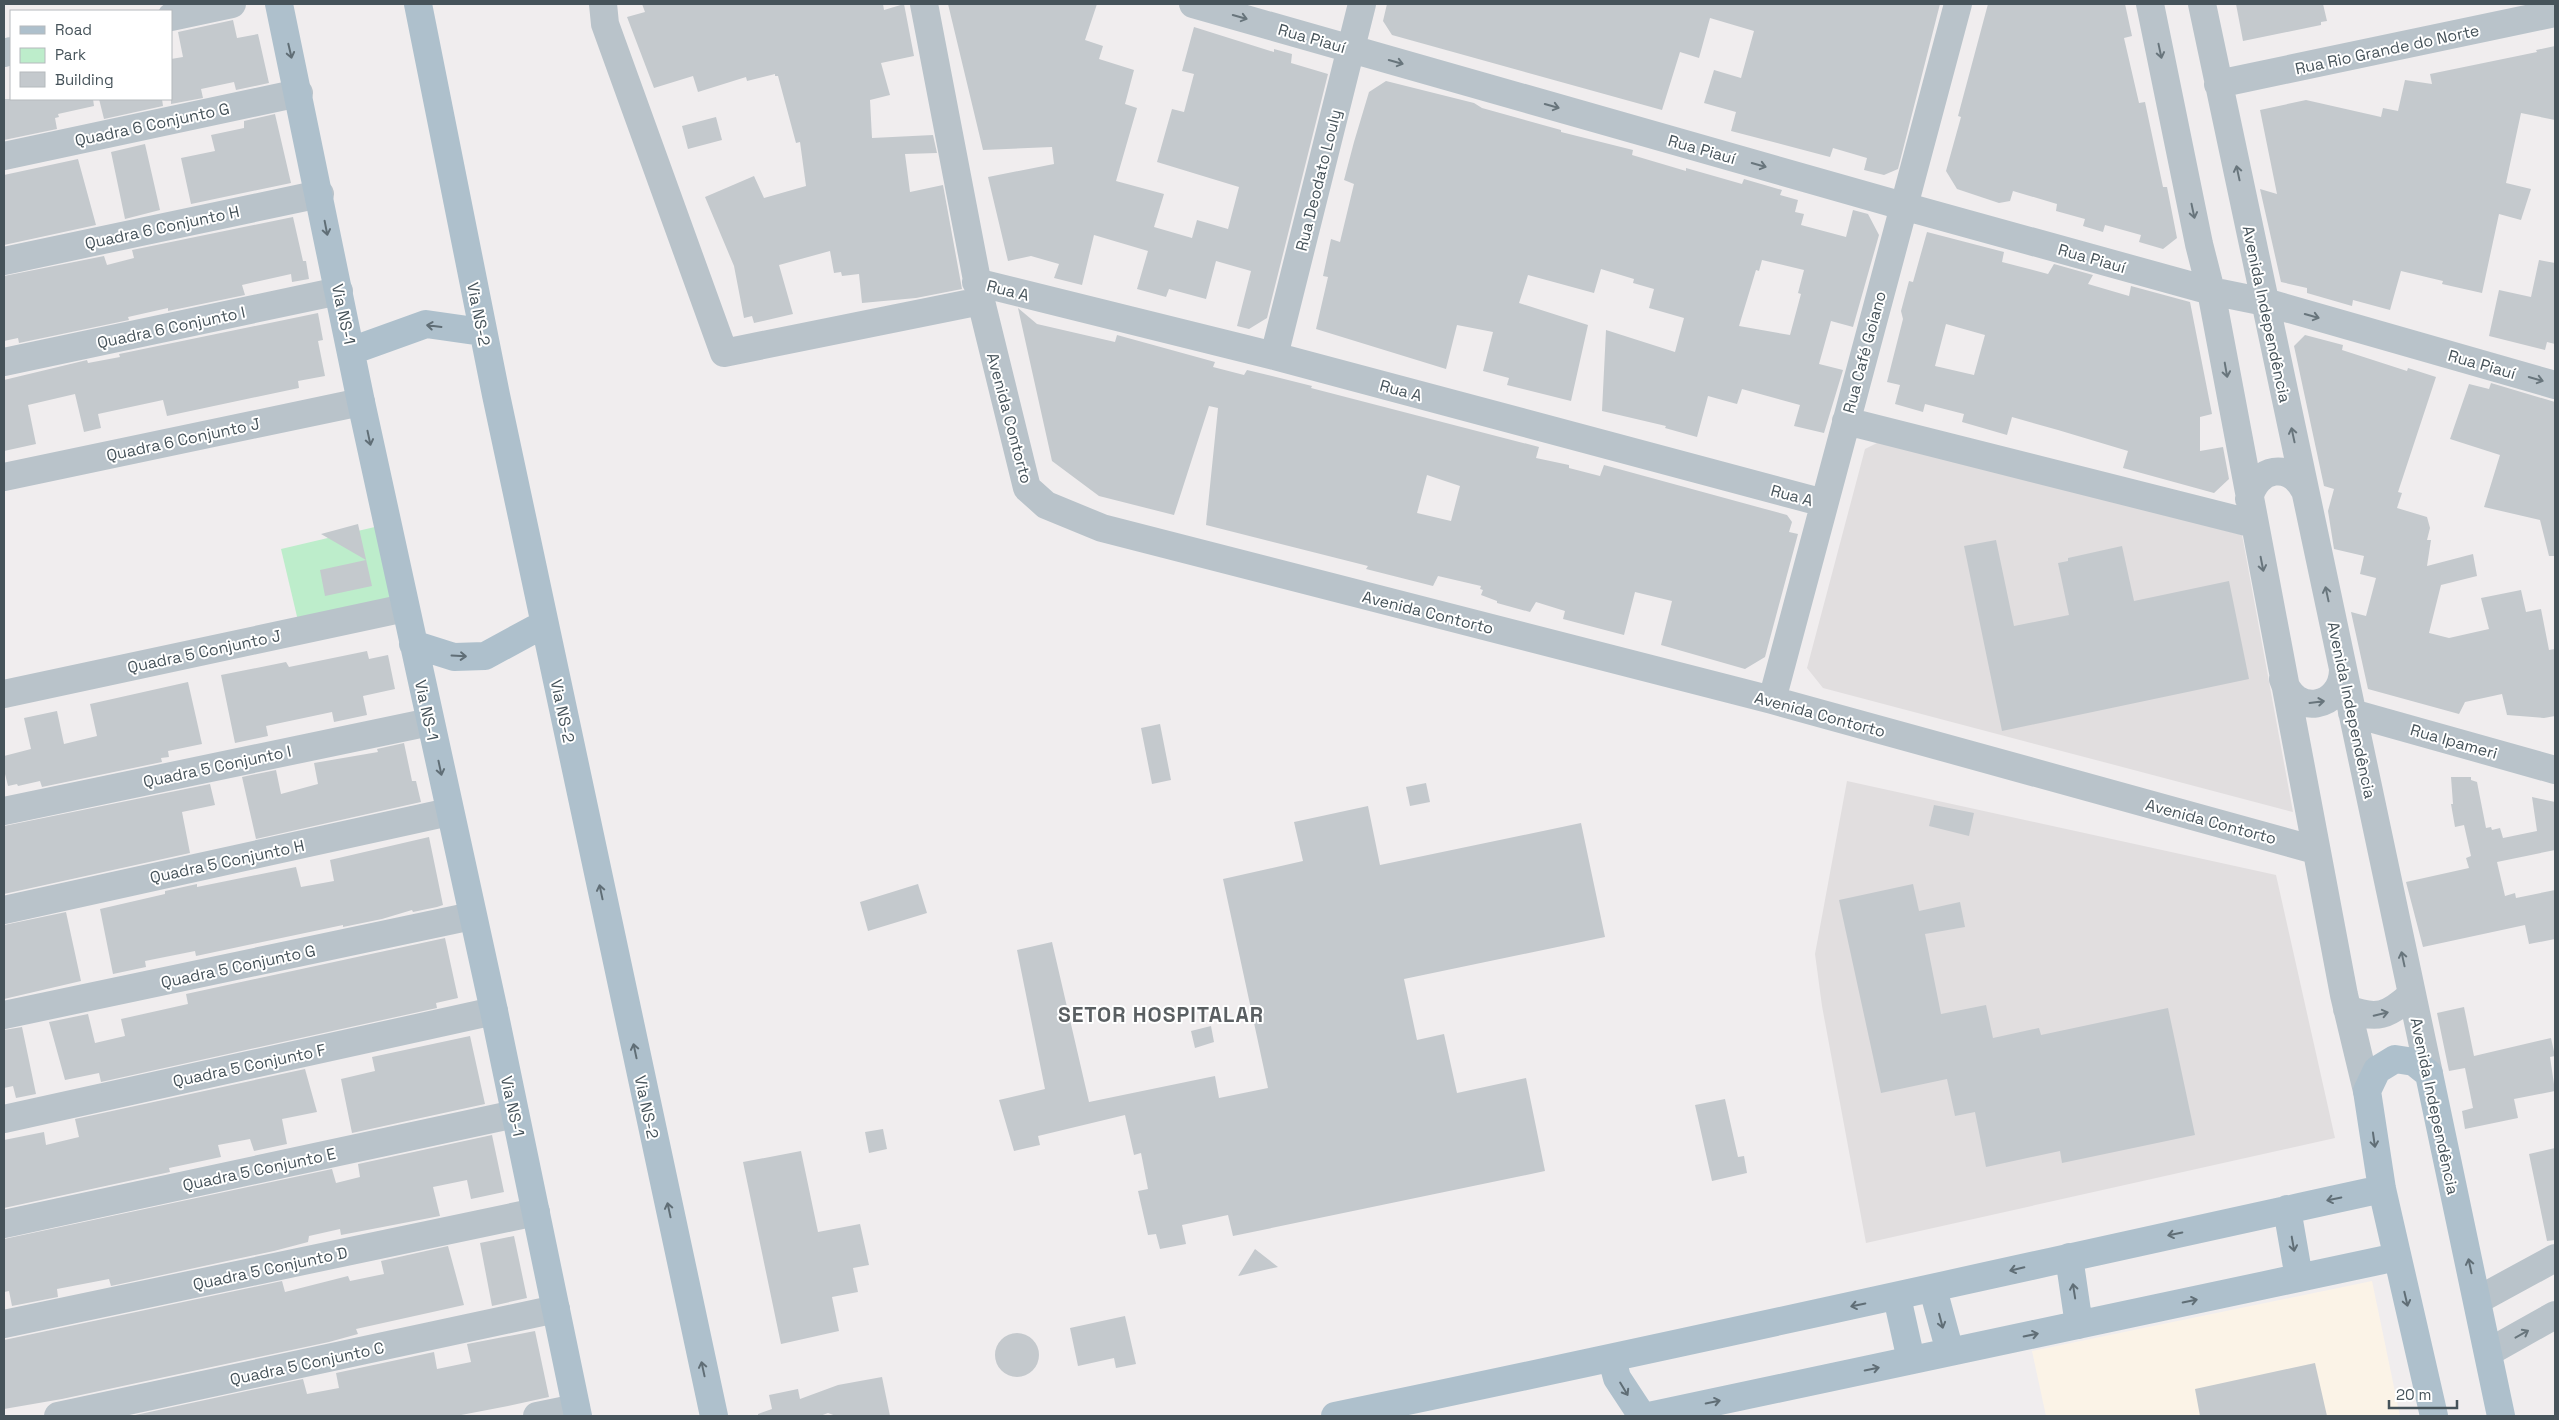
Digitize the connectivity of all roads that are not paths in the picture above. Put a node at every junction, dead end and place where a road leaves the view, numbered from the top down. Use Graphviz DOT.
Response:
graph roads {
  1 [pos="232,4"];
  2 [pos="279,4"];
  3 [pos="418,4"];
  4 [pos="603,4"];
  5 [pos="924,4"];
  6 [pos="1193,4"];
  7 [pos="1362,4"];
  8 [pos="1958,4"];
  9 [pos="2150,4"];
  10 [pos="2202,4"];
  11 [pos="2555,13"];
  12 [pos="172,17"];
  13 [pos="1351,49"];
  14 [pos="2218,84"];
  15 [pos="299,93"];
  16 [pos="4,156"];
  17 [pos="320,194"];
  18 [pos="1903,206"];
  19 [pos="4,261"];
  20 [pos="339,291"];
  21 [pos="978,291"];
  22 [pos="2211,291"];
  23 [pos="2265,302"];
  24 [pos="482,332"];
  25 [pos="351,351"];
  26 [pos="1274,356"];
  27 [pos="4,362"];
  28 [pos="2555,384"];
  29 [pos="361,402"];
  30 [pos="1846,421"];
  31 [pos="4,477"];
  32 [pos="2305,491"];
  33 [pos="1824,503"];
  34 [pos="2252,512"];
  35 [pos="405,608"];
  36 [pos="544,624"];
  37 [pos="412,644"];
  38 [pos="2343,670"];
  39 [pos="2283,677"];
  40 [pos="4,694"];
  41 [pos="1772,700"];
  42 [pos="2352,713"];
  43 [pos="430,722"];
  44 [pos="2555,770"];
  45 [pos="4,811"];
  46 [pos="450,812"];
  47 [pos="2315,850"];
  48 [pos="4,910"];
  49 [pos="472,916"];
  50 [pos="2411,995"];
  51 [pos="2347,1009"];
  52 [pos="494,1011"];
  53 [pos="4,1015"];
  54 [pos="2429,1074"];
  55 [pos="2367,1091"];
  56 [pos="515,1114"];
  57 [pos="4,1119"];
  58 [pos="2382,1189"];
  59 [pos="2287,1210"];
  60 [pos="536,1212"];
  61 [pos="4,1224"];
  62 [pos="2069,1257"];
  63 [pos="2397,1257"];
  64 [pos="2555,1258"];
  65 [pos="2299,1278"];
  66 [pos="1933,1289"];
  67 [pos="1897,1297"];
  68 [pos="2478,1300"];
  69 [pos="556,1309"];
  70 [pos="2555,1315"];
  71 [pos="4,1324"];
  72 [pos="2079,1325"];
  73 [pos="1950,1352"];
  74 [pos="2489,1352"];
  75 [pos="1612,1359"];
  76 [pos="1910,1360"];
  77 [pos="577,1412"];
  78 [pos="58,1416"];
  79 [pos="538,1416"];
  80 [pos="714,1416"];
  81 [pos="1336,1416"];
  82 [pos="1642,1416"];
  83 [pos="1649,1416"];
  84 [pos="2434,1416"];
  85 [pos="2501,1416"];
  1 -- 12 [label="street"];
  2 -- 15 [label="main road, Via NS-1, one-way"];
  3 -- 24 [label="main road, Via NS-2"];
  4 -- 21 [label="street"];
  5 -- 21 [label="street, Avenida Contorto"];
  6 -- 13 [label="street, Rua Piauí, one-way"];
  7 -- 13 [label="street, Rua Deodato Louly"];
  8 -- 18 [label="street, Rua Café Goiano"];
  9 -- 22 [label="street, one-way"];
  10 -- 14 [label="street, Avenida Independência"];
  11 -- 14 [label="street, Rua Rio Grande do Norte"];
  13 -- 18 [label="street, Rua Piauí, one-way"];
  13 -- 26 [label="street, Rua Deodato Louly"];
  23 -- 14 [label="street, Avenida Independência, one-way"];
  15 -- 16 [label="street, Quadra 6 Conjunto G"];
  15 -- 17 [label="main road, Via NS-1"];
  17 -- 19 [label="street, Quadra 6 Conjunto H"];
  17 -- 20 [label="main road, Via NS-1, one-way"];
  18 -- 22 [label="street, Rua Piauí"];
  18 -- 30 [label="street, Rua Café Goiano"];
  20 -- 25 [label="main road, Via NS-1"];
  20 -- 27 [label="street, Quadra 6 Conjunto I"];
  21 -- 26 [label="street, Rua A"];
  21 -- 41 [label="street, Avenida Contorto"];
  22 -- 23 [label="street, Rua Piauí"];
  22 -- 34 [label="street, one-way"];
  23 -- 28 [label="street, Rua Piauí, one-way"];
  32 -- 23 [label="street, Avenida Independência, one-way"];
  24 -- 25 [label="main road, one-way"];
  24 -- 36 [label="main road, Via NS-2"];
  25 -- 29 [label="main road, Via NS-1"];
  26 -- 33 [label="street, Rua A"];
  29 -- 31 [label="street, Quadra 6 Conjunto J"];
  29 -- 35 [label="main road, Via NS-1, one-way"];
  30 -- 33 [label="street, Rua Café Goiano"];
  30 -- 34 [label="street"];
  32 -- 34 [label="street"];
  38 -- 32 [label="street, Avenida Independência, one-way"];
  33 -- 41 [label="street, Rua Café Goiano"];
  34 -- 39 [label="street, one-way"];
  35 -- 37 [label="main road, Via NS-1"];
  35 -- 40 [label="street, Quadra 5 Conjunto J"];
  37 -- 36 [label="main road, one-way"];
  80 -- 36 [label="main road, Via NS-2, one-way"];
  37 -- 43 [label="main road, Via NS-1"];
  39 -- 38 [label="street, one-way"];
  38 -- 42 [label="street, Avenida Independência"];
  39 -- 47 [label="street"];
  41 -- 47 [label="street, Avenida Contorto"];
  42 -- 44 [label="street, Rua Ipameri"];
  50 -- 42 [label="street, Avenida Independência, one-way"];
  43 -- 45 [label="street, Quadra 5 Conjunto I"];
  43 -- 46 [label="main road, Via NS-1, one-way"];
  46 -- 48 [label="street, Quadra 5 Conjunto H"];
  46 -- 49 [label="main road, Via NS-1"];
  47 -- 51 [label="street"];
  49 -- 52 [label="main road, Via NS-1"];
  49 -- 53 [label="street, Quadra 5 Conjunto G"];
  51 -- 50 [label="street, one-way"];
  50 -- 54 [label="street, Avenida Independência"];
  51 -- 55 [label="street"];
  52 -- 56 [label="main road, Via NS-1"];
  52 -- 57 [label="street, Quadra 5 Conjunto F"];
  54 -- 55 [label="main road"];
  68 -- 54 [label="main road, Avenida Independência, one-way"];
  55 -- 58 [label="main road, one-way"];
  56 -- 60 [label="main road, Via NS-1"];
  56 -- 61 [label="street, Quadra 5 Conjunto E"];
  58 -- 59 [label="main road, one-way"];
  58 -- 63 [label="main road"];
  59 -- 62 [label="main road, one-way"];
  59 -- 65 [label="main road, one-way"];
  60 -- 69 [label="main road, Via NS-1"];
  60 -- 71 [label="street, Quadra 5 Conjunto D"];
  62 -- 66 [label="main road, one-way"];
  72 -- 62 [label="main road, one-way"];
  63 -- 65 [label="main road"];
  63 -- 84 [label="main road, one-way"];
  64 -- 68 [label="street"];
  72 -- 65 [label="main road, one-way"];
  66 -- 67 [label="main road"];
  66 -- 73 [label="main road, one-way"];
  67 -- 75 [label="main road, one-way"];
  67 -- 76 [label="main road"];
  68 -- 74 [label="main road, Avenida Independência"];
  69 -- 77 [label="main road, Via NS-1"];
  69 -- 78 [label="street, Quadra 5 Conjunto C"];
  74 -- 70 [label="street, one-way"];
  73 -- 72 [label="main road, one-way"];
  73 -- 76 [label="main road"];
  74 -- 85 [label="main road, Avenida Independência"];
  75 -- 81 [label="main road"];
  75 -- 82 [label="main road, one-way"];
  83 -- 76 [label="main road, one-way"];
  77 -- 79 [label="street"];
}
